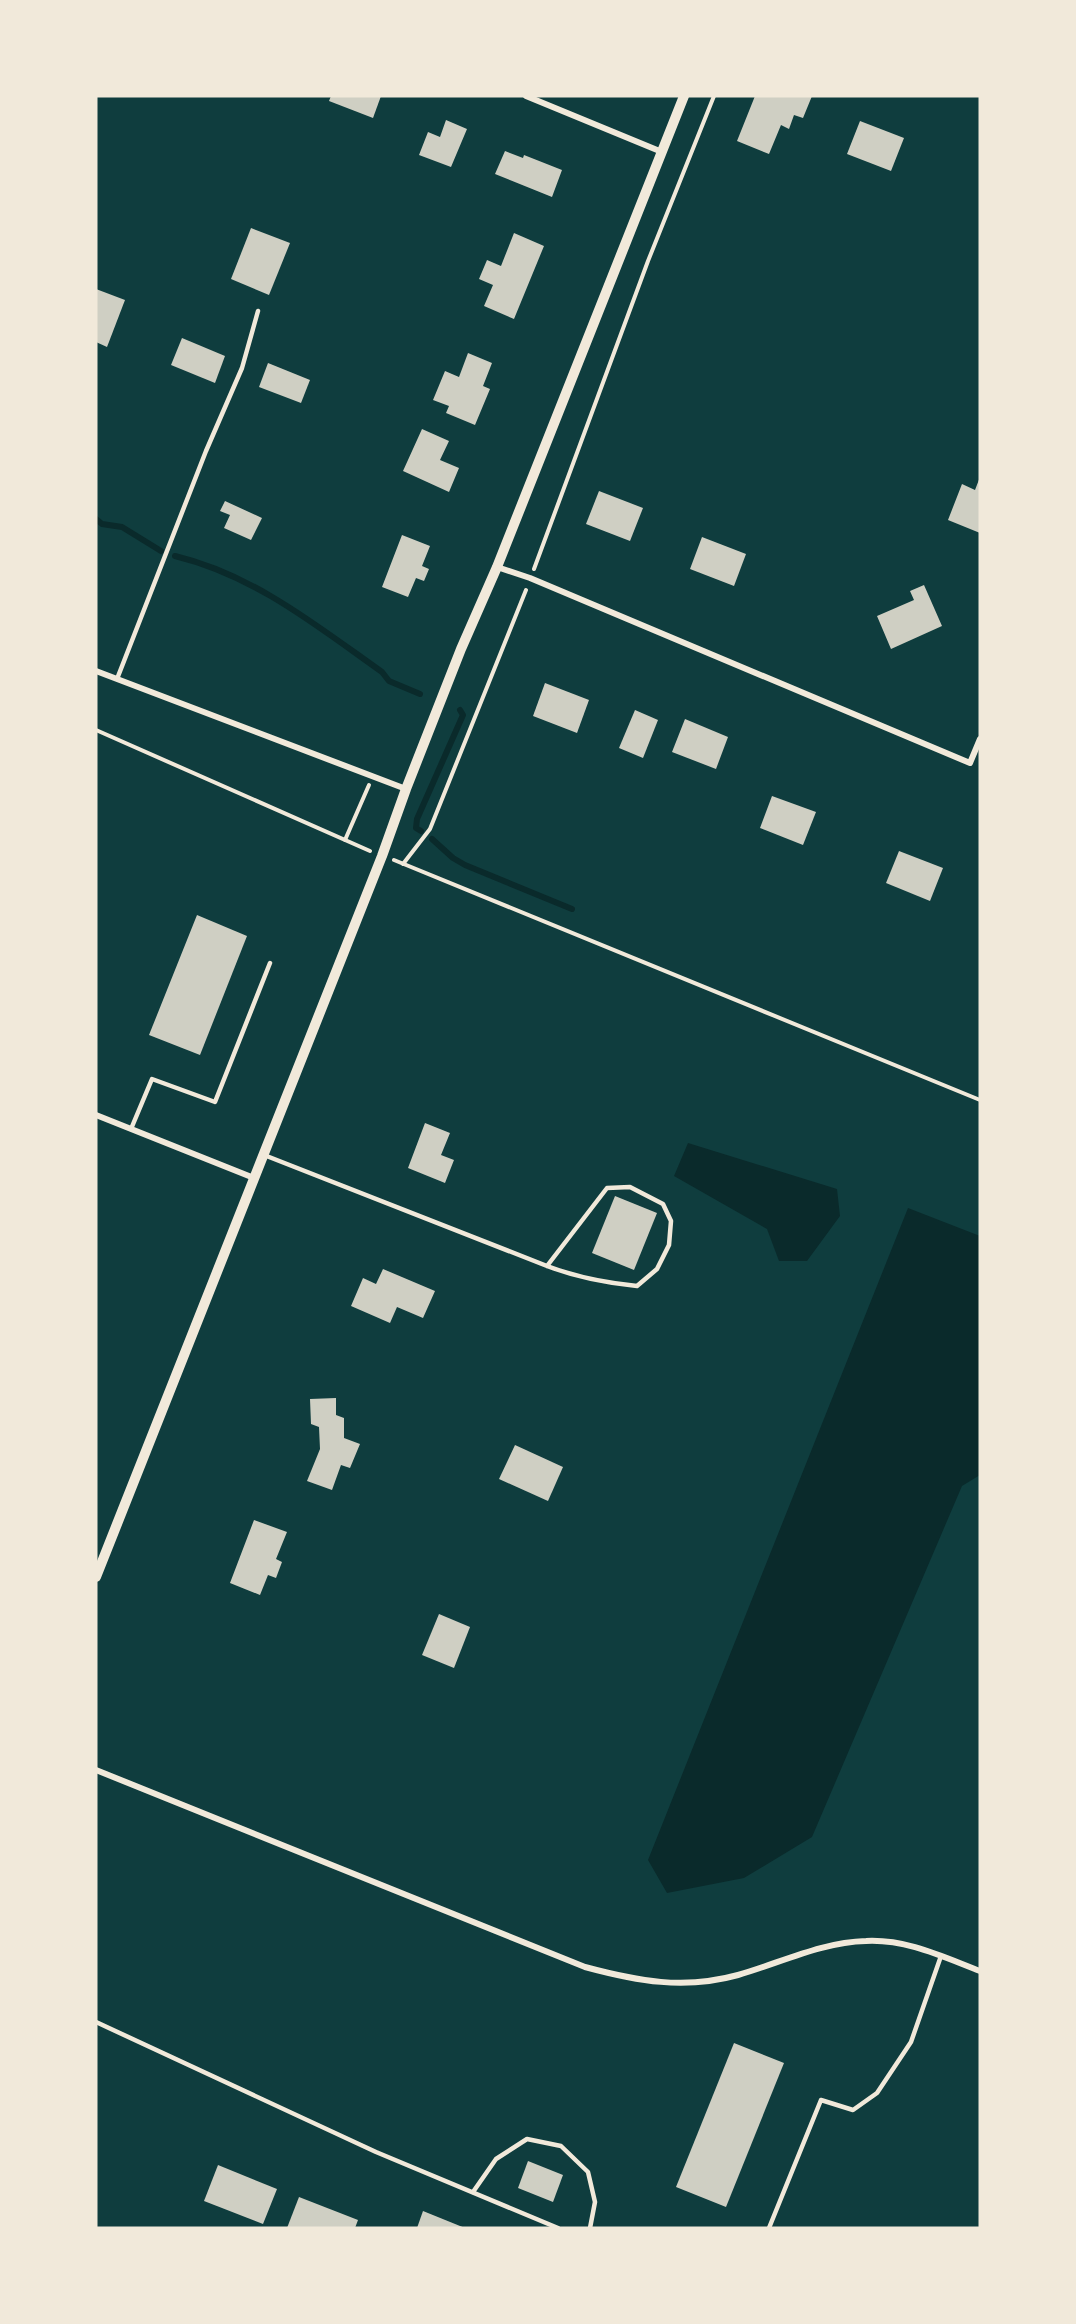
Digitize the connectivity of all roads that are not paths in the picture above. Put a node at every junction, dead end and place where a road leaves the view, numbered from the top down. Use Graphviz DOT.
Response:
graph roads {
  1 [pos="526,96"];
  2 [pos="684,96"];
  3 [pos="662,152"];
  4 [pos="258,311"];
  5 [pos="497,567"];
  6 [pos="96,671"];
  7 [pos="117,680"];
  8 [pos="980,739"];
  9 [pos="406,789"];
  10 [pos="270,963"];
  11 [pos="96,1115"];
  12 [pos="131,1129"];
  13 [pos="264,1155"];
  14 [pos="254,1178"];
  15 [pos="547,1266"];
  16 [pos="96,1577"];
  17 [pos="96,1770"];
  18 [pos="940,1956"];
  19 [pos="980,1971"];
  20 [pos="96,2022"];
  21 [pos="473,2192"];
  22 [pos="558,2228"];
  23 [pos="590,2228"];
  24 [pos="769,2228"];
  1 -- 3 [label="street"];
  2 -- 3 [label="street"];
  3 -- 5 [label="street"];
  4 -- 7 [label="lane"];
  5 -- 8 [label="street"];
  5 -- 9 [label="street"];
  6 -- 7 [label="street"];
  7 -- 9 [label="street"];
  9 -- 13 [label="street"];
  10 -- 12 [label="lane"];
  11 -- 12 [label="street"];
  12 -- 14 [label="street"];
  13 -- 14 [label="street"];
  13 -- 15 [label="lane"];
  14 -- 16 [label="street"];
  15 -- 15 [label="lane"];
  17 -- 18 [label="street"];
  18 -- 19 [label="street"];
  18 -- 24 [label="lane"];
  20 -- 21 [label="lane"];
  21 -- 22 [label="lane"];
  21 -- 23 [label="lane"];
}
